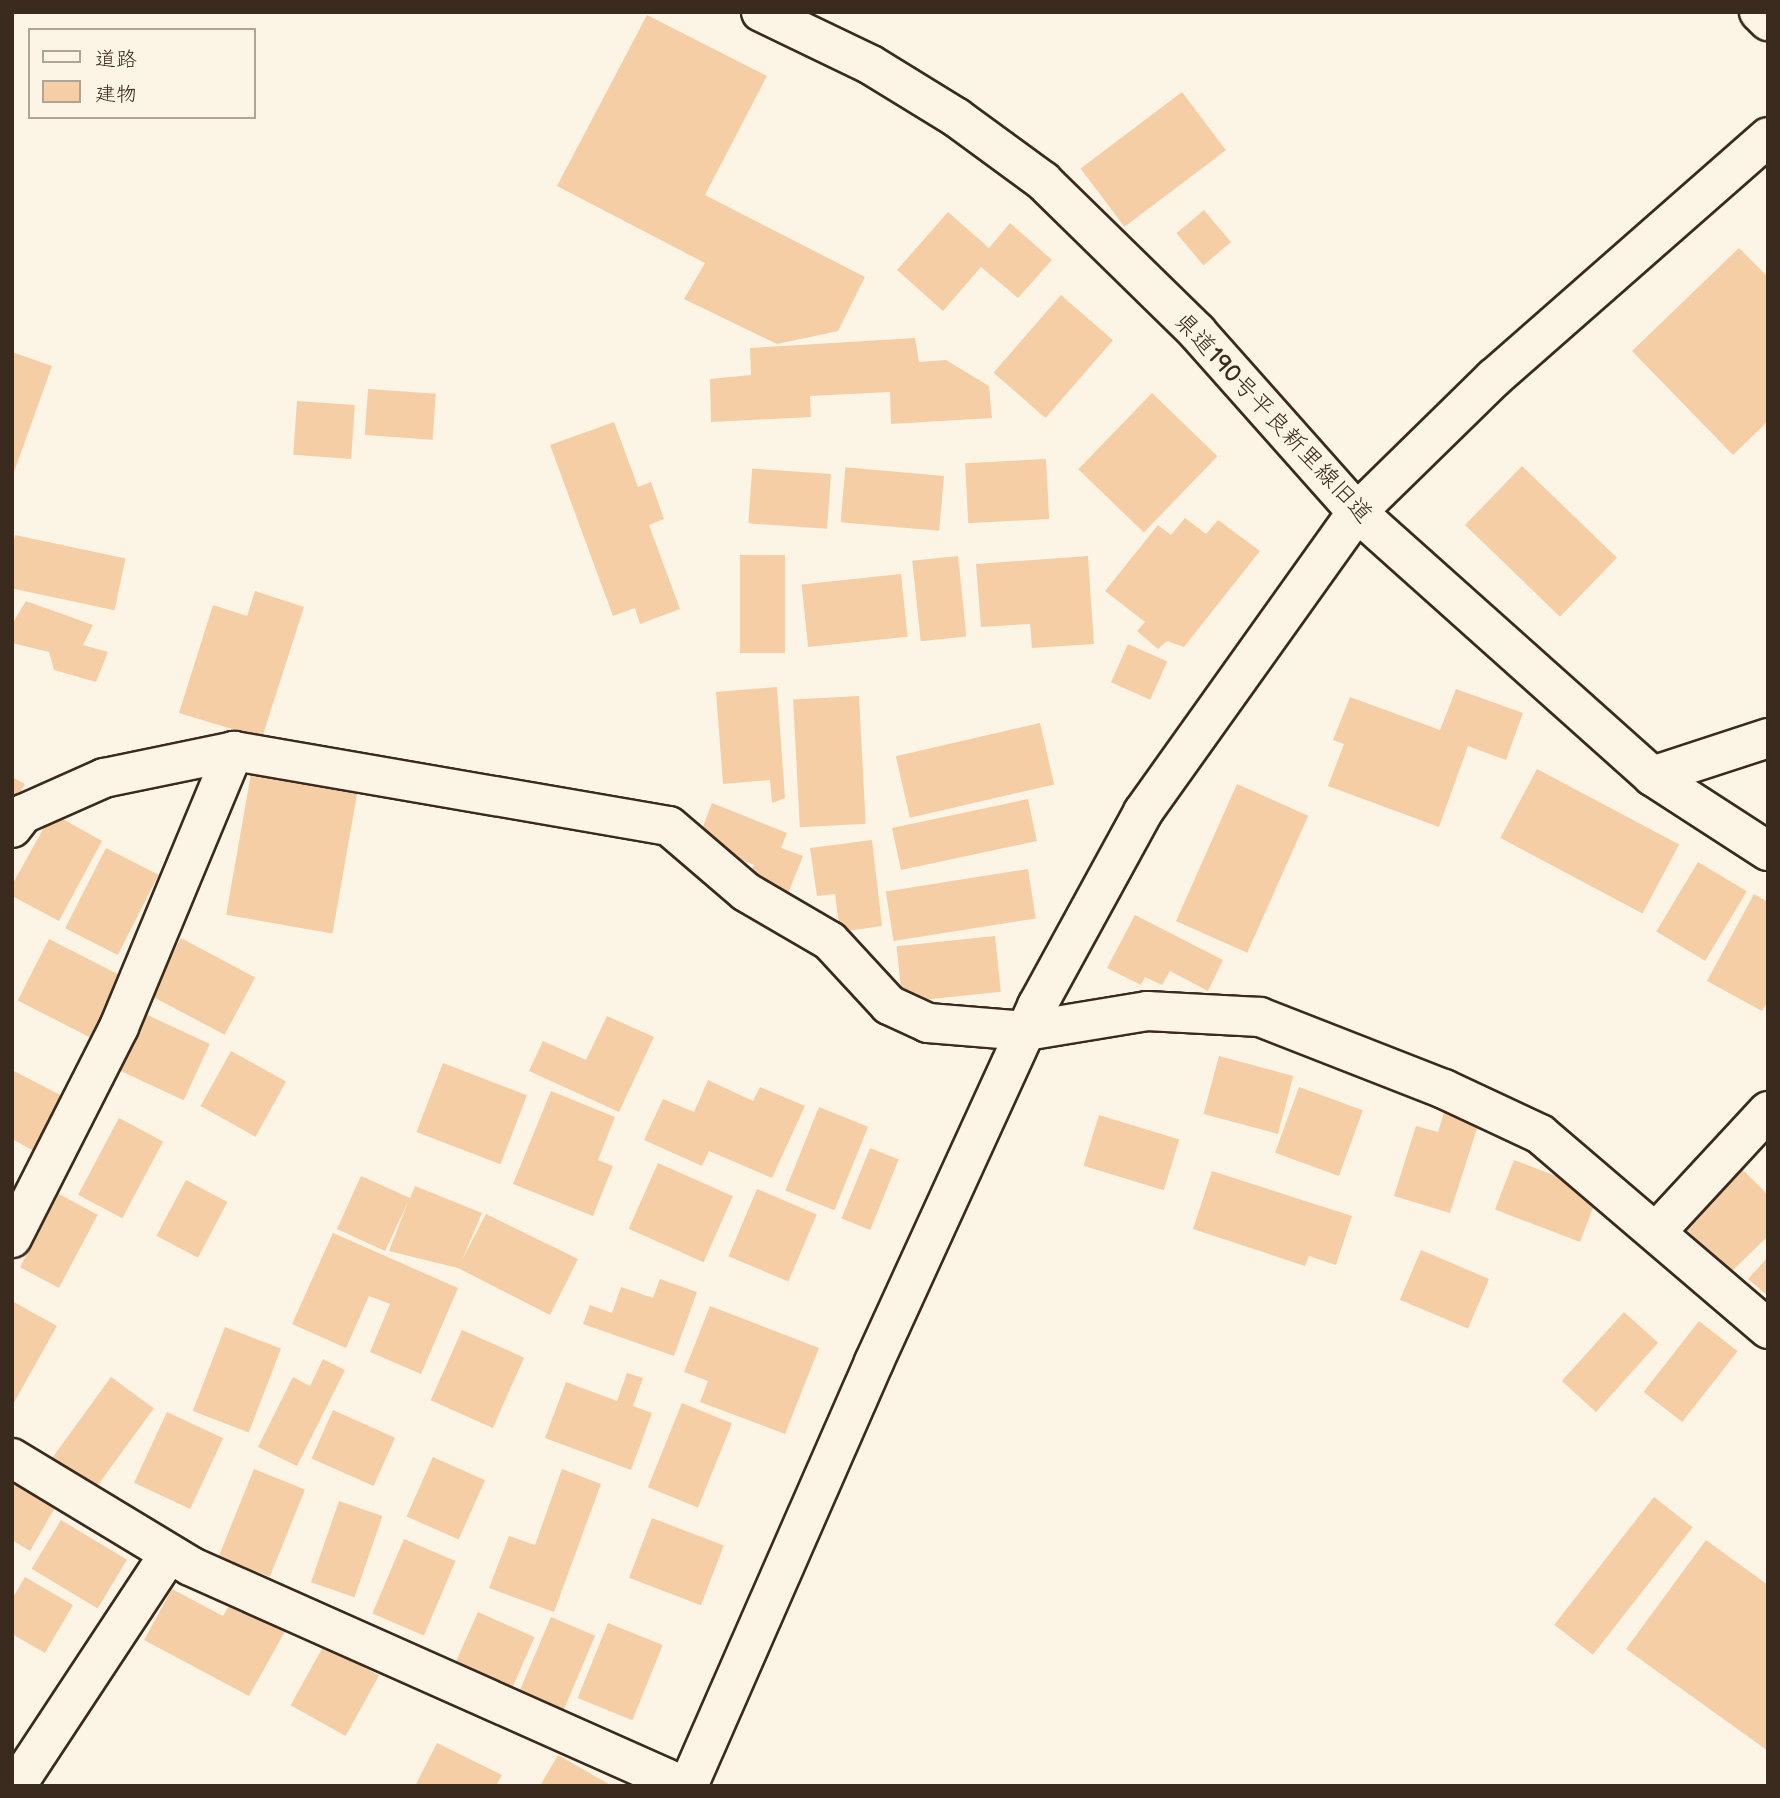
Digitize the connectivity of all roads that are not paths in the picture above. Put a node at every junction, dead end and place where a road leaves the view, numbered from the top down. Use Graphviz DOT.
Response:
graph roads {
  1 [pos="761,12"];
  2 [pos="1759,12"];
  3 [pos="1768,21"];
  4 [pos="1768,137"];
  5 [pos="1357,512"];
  6 [pos="1768,738"];
  7 [pos="234,751"];
  8 [pos="1652,776"];
  9 [pos="12,828"];
  10 [pos="1768,851"];
  11 [pos="1026,1031"];
  12 [pos="1768,1111"];
  13 [pos="1656,1232"];
  14 [pos="12,1238"];
  15 [pos="1768,1329"];
  16 [pos="12,1458"];
  17 [pos="169,1554"];
  18 [pos="16,1786"];
  19 [pos="686,1786"];
  1 -- 5 [label="street, 県道190号平良新里線旧道"];
  2 -- 3 [label="street"];
  4 -- 5 [label="street"];
  5 -- 8 [label="street, 県道190号平良新里線旧道"];
  5 -- 11 [label="street"];
  6 -- 8 [label="street"];
  7 -- 9 [label="street"];
  7 -- 11 [label="street"];
  7 -- 14 [label="street"];
  8 -- 10 [label="street, 県道190号平良新里線旧道"];
  11 -- 13 [label="street"];
  11 -- 19 [label="street"];
  12 -- 13 [label="street"];
  13 -- 15 [label="street"];
  16 -- 17 [label="street"];
  17 -- 18 [label="street"];
  17 -- 19 [label="street"];
}
